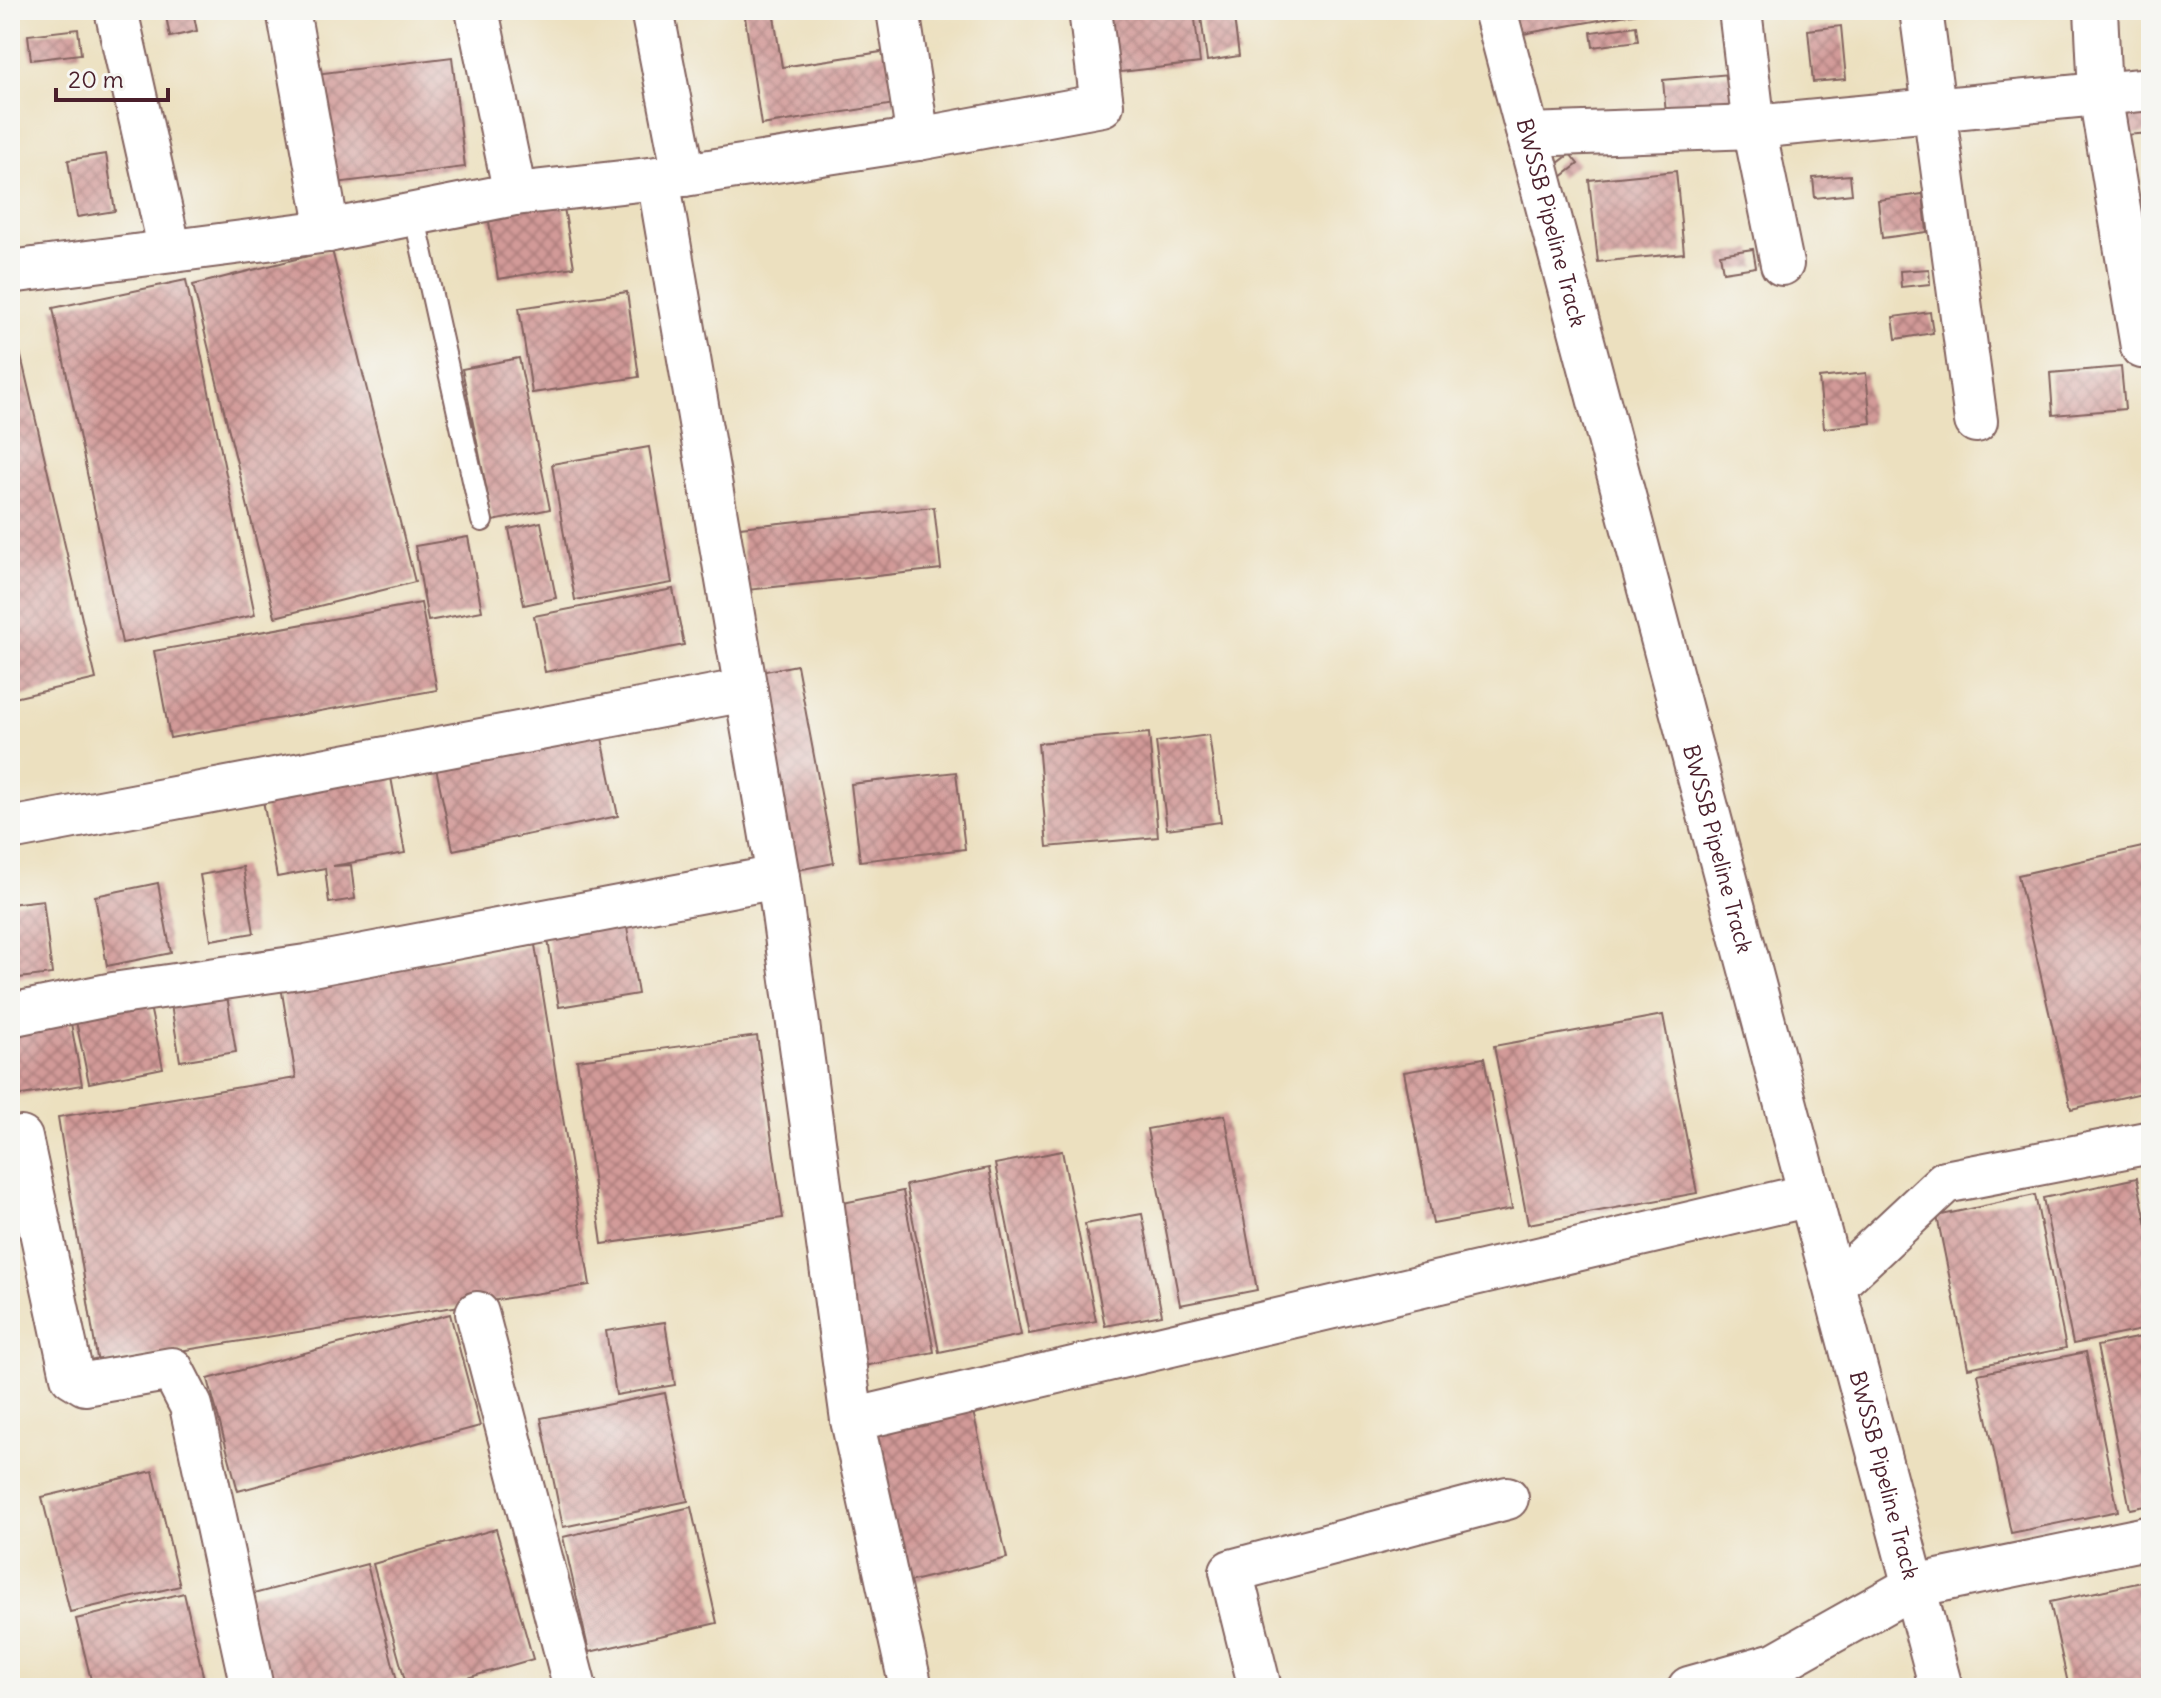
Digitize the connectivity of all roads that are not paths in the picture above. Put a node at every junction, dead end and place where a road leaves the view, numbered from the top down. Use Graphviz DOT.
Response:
graph roads {
  1 [pos="116,10"];
  2 [pos="288,10"];
  3 [pos="477,10"];
  4 [pos="652,10"];
  5 [pos="898,10"];
  6 [pos="1090,10"];
  7 [pos="1495,10"];
  8 [pos="1740,10"];
  9 [pos="1921,10"];
  10 [pos="2096,10"];
  11 [pos="2151,89"];
  12 [pos="2100,94"];
  13 [pos="1934,110"];
  14 [pos="1754,127"];
  15 [pos="1528,135"];
  16 [pos="918,139"];
  17 [pos="671,176"];
  18 [pos="515,194"];
  19 [pos="414,214"];
  20 [pos="328,231"];
  21 [pos="170,251"];
  22 [pos="1782,264"];
  23 [pos="10,272"];
  24 [pos="2142,347"];
  25 [pos="1976,421"];
  26 [pos="482,521"];
  27 [pos="746,690"];
  28 [pos="10,829"];
  29 [pos="778,877"];
  30 [pos="10,1015"];
  31 [pos="21,1138"];
  32 [pos="2151,1142"];
  33 [pos="1810,1195"];
  34 [pos="1835,1285"];
  35 [pos="477,1313"];
  36 [pos="852,1420"];
  37 [pos="1507,1498"];
  38 [pos="2151,1537"];
  39 [pos="1914,1586"];
  40 [pos="252,1688"];
  41 [pos="575,1688"];
  42 [pos="911,1688"];
  43 [pos="1260,1688"];
  44 [pos="1689,1688"];
  45 [pos="1941,1688"];
  1 -- 21 [label="street"];
  2 -- 20 [label="street"];
  3 -- 18 [label="street"];
  4 -- 17 [label="street"];
  5 -- 16 [label="street"];
  6 -- 16 [label="street"];
  7 -- 15 [label="street, BWSSB Pipeline Track"];
  8 -- 14 [label="street"];
  9 -- 13 [label="street"];
  10 -- 12 [label="street"];
  11 -- 12 [label="street"];
  12 -- 13 [label="street"];
  12 -- 24 [label="street"];
  13 -- 14 [label="street"];
  13 -- 25 [label="street"];
  14 -- 15 [label="street"];
  14 -- 22 [label="street"];
  15 -- 33 [label="street, BWSSB Pipeline Track"];
  16 -- 17 [label="street"];
  17 -- 18 [label="street"];
  17 -- 27 [label="street"];
  18 -- 19 [label="street"];
  19 -- 20 [label="street"];
  19 -- 26 [label="lane"];
  20 -- 21 [label="street"];
  21 -- 23 [label="street"];
  27 -- 28 [label="street"];
  27 -- 29 [label="street"];
  29 -- 30 [label="street"];
  29 -- 36 [label="street"];
  31 -- 40 [label="street"];
  32 -- 34 [label="street"];
  33 -- 34 [label="street, BWSSB Pipeline Track"];
  33 -- 36 [label="street"];
  34 -- 39 [label="street, BWSSB Pipeline Track"];
  35 -- 41 [label="street"];
  36 -- 42 [label="street"];
  37 -- 43 [label="street"];
  38 -- 39 [label="street"];
  39 -- 44 [label="street"];
  39 -- 45 [label="street, BWSSB Pipeline Track"];
}
